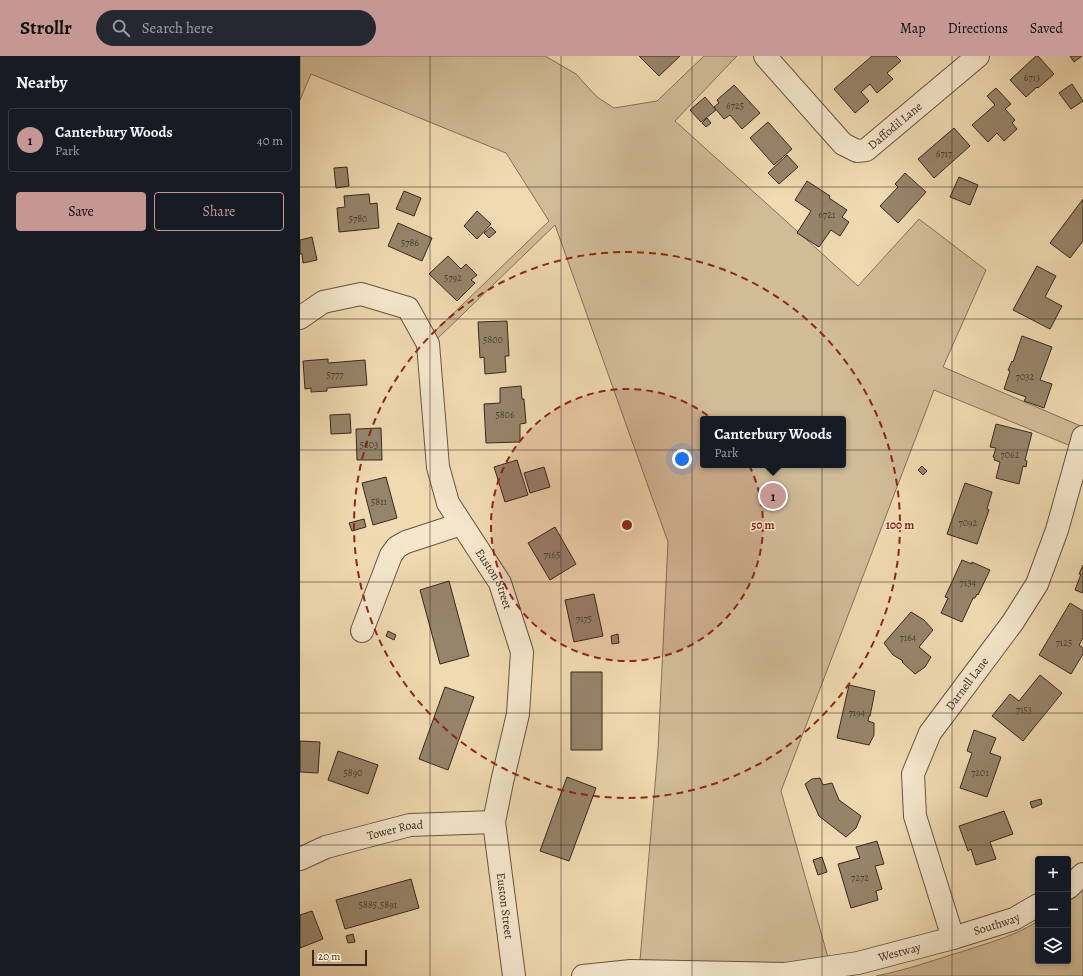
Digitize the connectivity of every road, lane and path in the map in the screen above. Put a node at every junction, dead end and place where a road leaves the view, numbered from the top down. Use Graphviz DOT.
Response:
graph roads {
  1 [pos="765,56"];
  2 [pos="978,56"];
  3 [pos="300,318"];
  4 [pos="1083,437"];
  5 [pos="461,524"];
  6 [pos="362,631"];
  7 [pos="494,822"];
  8 [pos="300,859"];
  9 [pos="1083,874"];
  10 [pos="1071,885"];
  11 [pos="1035,907"];
  12 [pos="953,938"];
  13 [pos="514,976"];
  14 [pos="584,976"];
  1 -- 2 [label="street, Daffodil Lane"];
  3 -- 5 [label="street, Euston Street"];
  4 -- 12 [label="street, Darnell Lane"];
  5 -- 6 [label="street"];
  5 -- 7 [label="street, Euston Street"];
  7 -- 8 [label="street, Tower Road"];
  7 -- 13 [label="street, Euston Street"];
  9 -- 10 [label="street"];
  11 -- 12 [label="street, Southway"];
  12 -- 14 [label="street, Westway"];
}
